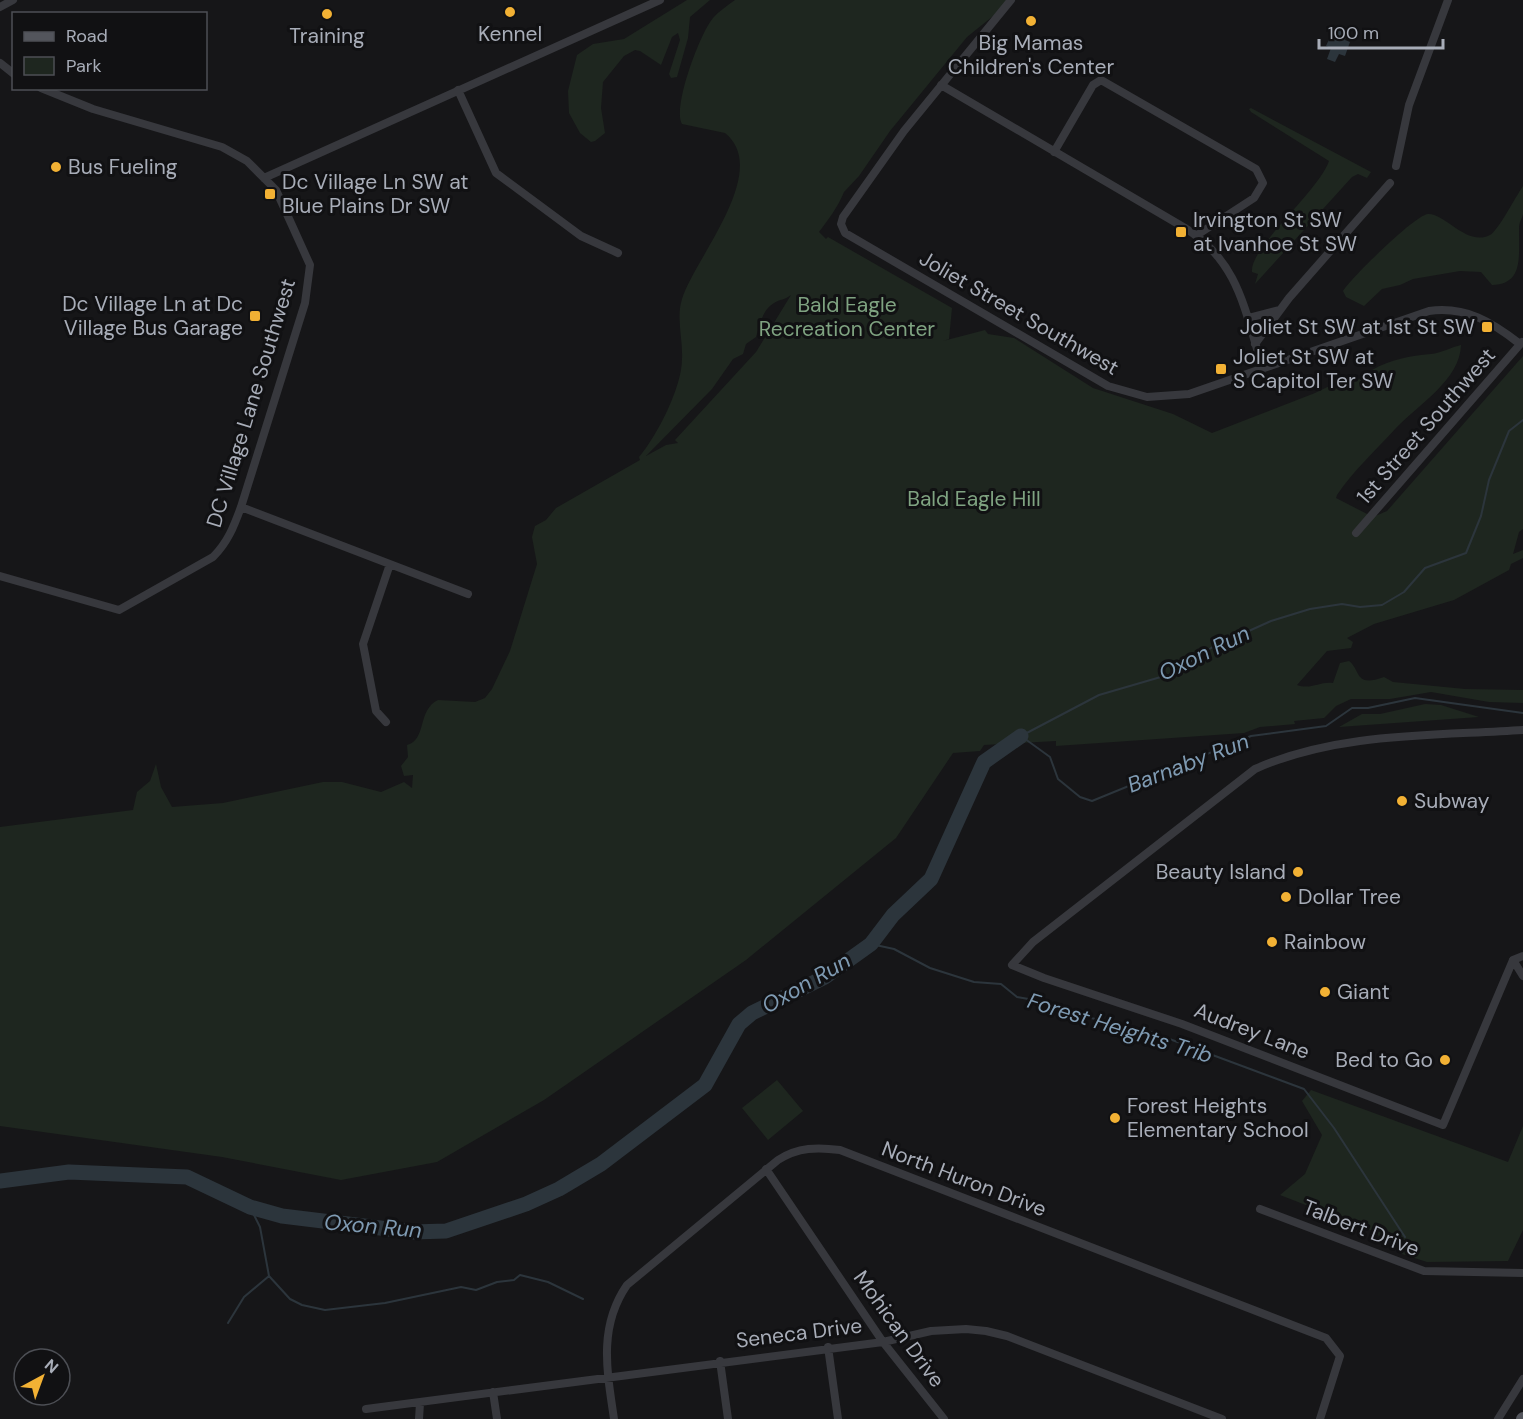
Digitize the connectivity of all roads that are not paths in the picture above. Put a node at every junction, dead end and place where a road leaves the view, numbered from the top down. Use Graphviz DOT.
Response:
graph roads {
  1 [pos="13,0"];
  2 [pos="660,0"];
  3 [pos="1011,0"];
  4 [pos="1448,0"];
  5 [pos="0,7"];
  6 [pos="0,63"];
  7 [pos="12,72"];
  8 [pos="941,85"];
  9 [pos="46,90"];
  10 [pos="458,90"];
  11 [pos="1054,152"];
  12 [pos="1396,166"];
  13 [pos="264,178"];
  14 [pos="1390,183"];
  15 [pos="1197,235"];
  16 [pos="618,253"];
  17 [pos="1279,310"];
  18 [pos="1248,318"];
  19 [pos="1522,342"];
  20 [pos="1255,344"];
  21 [pos="1263,369"];
  22 [pos="241,507"];
  23 [pos="1356,533"];
  24 [pos="390,564"];
  25 [pos="0,576"];
  26 [pos="468,594"];
  27 [pos="386,722"];
  28 [pos="1523,730"];
  29 [pos="1523,956"];
  30 [pos="1513,960"];
  31 [pos="1523,976"];
  32 [pos="766,1169"];
  33 [pos="1260,1209"];
  34 [pos="1523,1273"];
  35 [pos="884,1341"];
  36 [pos="828,1347"];
  37 [pos="720,1361"];
  38 [pos="608,1378"];
  39 [pos="1523,1379"];
  40 [pos="493,1392"];
  41 [pos="420,1403"];
  42 [pos="366,1409"];
  43 [pos="419,1419"];
  44 [pos="497,1419"];
  45 [pos="614,1419"];
  46 [pos="728,1419"];
  47 [pos="838,1419"];
  48 [pos="944,1419"];
  49 [pos="1222,1419"];
  50 [pos="1320,1419"];
  51 [pos="1498,1419"];
  1 -- 5 [label="street"];
  2 -- 10 [label="street"];
  3 -- 8 [label="street"];
  4 -- 12 [label="street"];
  6 -- 7 [label="street"];
  8 -- 11 [label="street"];
  8 -- 21 [label="street, Joliet Street Southwest"];
  9 -- 13 [label="street, DC Village Lane Southwest"];
  10 -- 13 [label="street"];
  10 -- 16 [label="street"];
  11 -- 15 [label="street"];
  11 -- 15 [label="street"];
  13 -- 22 [label="street, DC Village Lane Southwest"];
  14 -- 17 [label="street"];
  15 -- 18 [label="street"];
  17 -- 18 [label="street"];
  17 -- 20 [label="street"];
  18 -- 20 [label="street"];
  19 -- 21 [label="street, Joliet Street Southwest"];
  19 -- 23 [label="street, 1st Street Southwest"];
  20 -- 21 [label="street"];
  22 -- 24 [label="street"];
  22 -- 25 [label="street, DC Village Lane Southwest"];
  24 -- 26 [label="street"];
  24 -- 27 [label="street"];
  28 -- 30 [label="street, Audrey Lane"];
  29 -- 30 [label="street"];
  30 -- 31 [label="street"];
  32 -- 35 [label="street, Mohican Drive"];
  32 -- 38 [label="street, North Huron Drive"];
  32 -- 50 [label="street, North Huron Drive"];
  33 -- 34 [label="street, Talbert Drive"];
  35 -- 36 [label="street, Seneca Drive"];
  35 -- 48 [label="street, Mohican Drive"];
  35 -- 49 [label="street, Seneca Drive"];
  36 -- 37 [label="street, Seneca Drive"];
  36 -- 47 [label="street"];
  37 -- 38 [label="street, Seneca Drive"];
  37 -- 46 [label="street"];
  38 -- 40 [label="street, Seneca Drive"];
  38 -- 45 [label="street, North Huron Drive"];
  39 -- 51 [label="street"];
  40 -- 41 [label="street, Seneca Drive"];
  40 -- 44 [label="street"];
  41 -- 42 [label="street, Seneca Drive"];
  41 -- 43 [label="street"];
}
